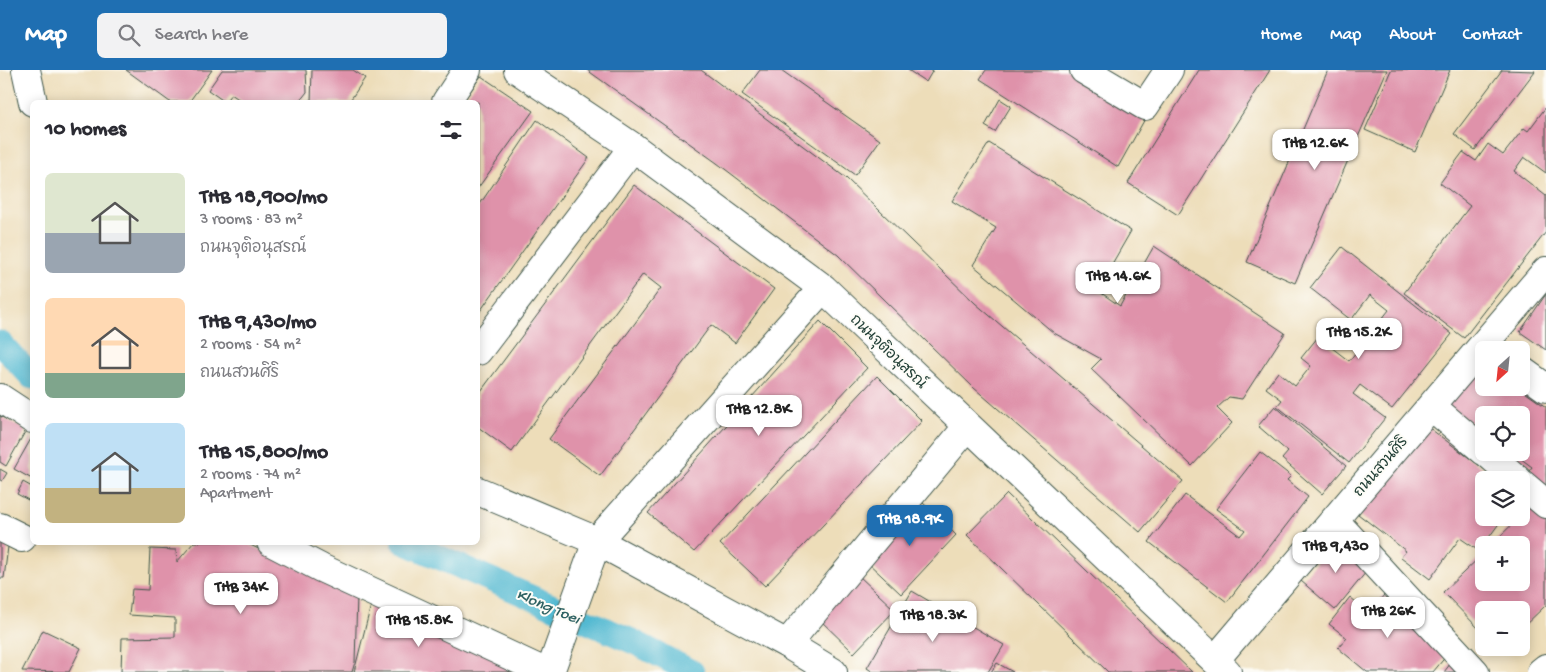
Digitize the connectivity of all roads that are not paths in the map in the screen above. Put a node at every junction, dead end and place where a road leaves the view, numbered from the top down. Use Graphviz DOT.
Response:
graph roads {
  1 [pos="26,70"];
  2 [pos="467,70"];
  3 [pos="518,70"];
  4 [pos="1084,70"];
  5 [pos="1168,70"];
  6 [pos="33,100"];
  7 [pos="447,100"];
  8 [pos="633,147"];
  9 [pos="1546,271"];
  10 [pos="823,288"];
  11 [pos="1494,341"];
  12 [pos="480,348"];
  13 [pos="1475,361"];
  14 [pos="1530,376"];
  15 [pos="1546,388"];
  16 [pos="0,398"];
  17 [pos="1431,406"];
  18 [pos="30,418"];
  19 [pos="968,426"];
  20 [pos="1475,443"];
  21 [pos="1496,461"];
  22 [pos="1507,471"];
  23 [pos="1530,491"];
  24 [pos="480,492"];
  25 [pos="1546,504"];
  26 [pos="1334,520"];
  27 [pos="596,541"];
  28 [pos="277,545"];
  29 [pos="787,644"];
  30 [pos="1221,666"];
  31 [pos="1546,668"];
  32 [pos="545,672"];
  33 [pos="550,672"];
  34 [pos="834,672"];
  35 [pos="1475,672"];
  36 [pos="1541,672"];
  1 -- 6 [label="street"];
  2 -- 7 [label="street"];
  3 -- 8 [label="street, ถนนจุติอนุสรณ์"];
  4 -- 5 [label="street"];
  8 -- 10 [label="street, ถนนจุติอนุสรณ์"];
  8 -- 12 [label="street"];
  9 -- 11 [label="street, ถนนสวนศิริ"];
  10 -- 19 [label="street, ถนนจุติอนุสรณ์"];
  10 -- 27 [label="street"];
  13 -- 17 [label="street, ถนนสวนศิริ"];
  14 -- 15 [label="street"];
  16 -- 18 [label="street"];
  17 -- 20 [label="street"];
  17 -- 26 [label="street, ถนนสวนศิริ"];
  19 -- 29 [label="street"];
  19 -- 30 [label="street, ถนนจุติอนุสรณ์"];
  21 -- 22 [label="street"];
  23 -- 25 [label="street"];
  24 -- 27 [label="street"];
  26 -- 30 [label="street, ถนนสวนศิริ"];
  26 -- 35 [label="street"];
  27 -- 29 [label="street"];
  27 -- 33 [label="street"];
  28 -- 32 [label="street"];
  29 -- 34 [label="street"];
  31 -- 36 [label="street"];
}
